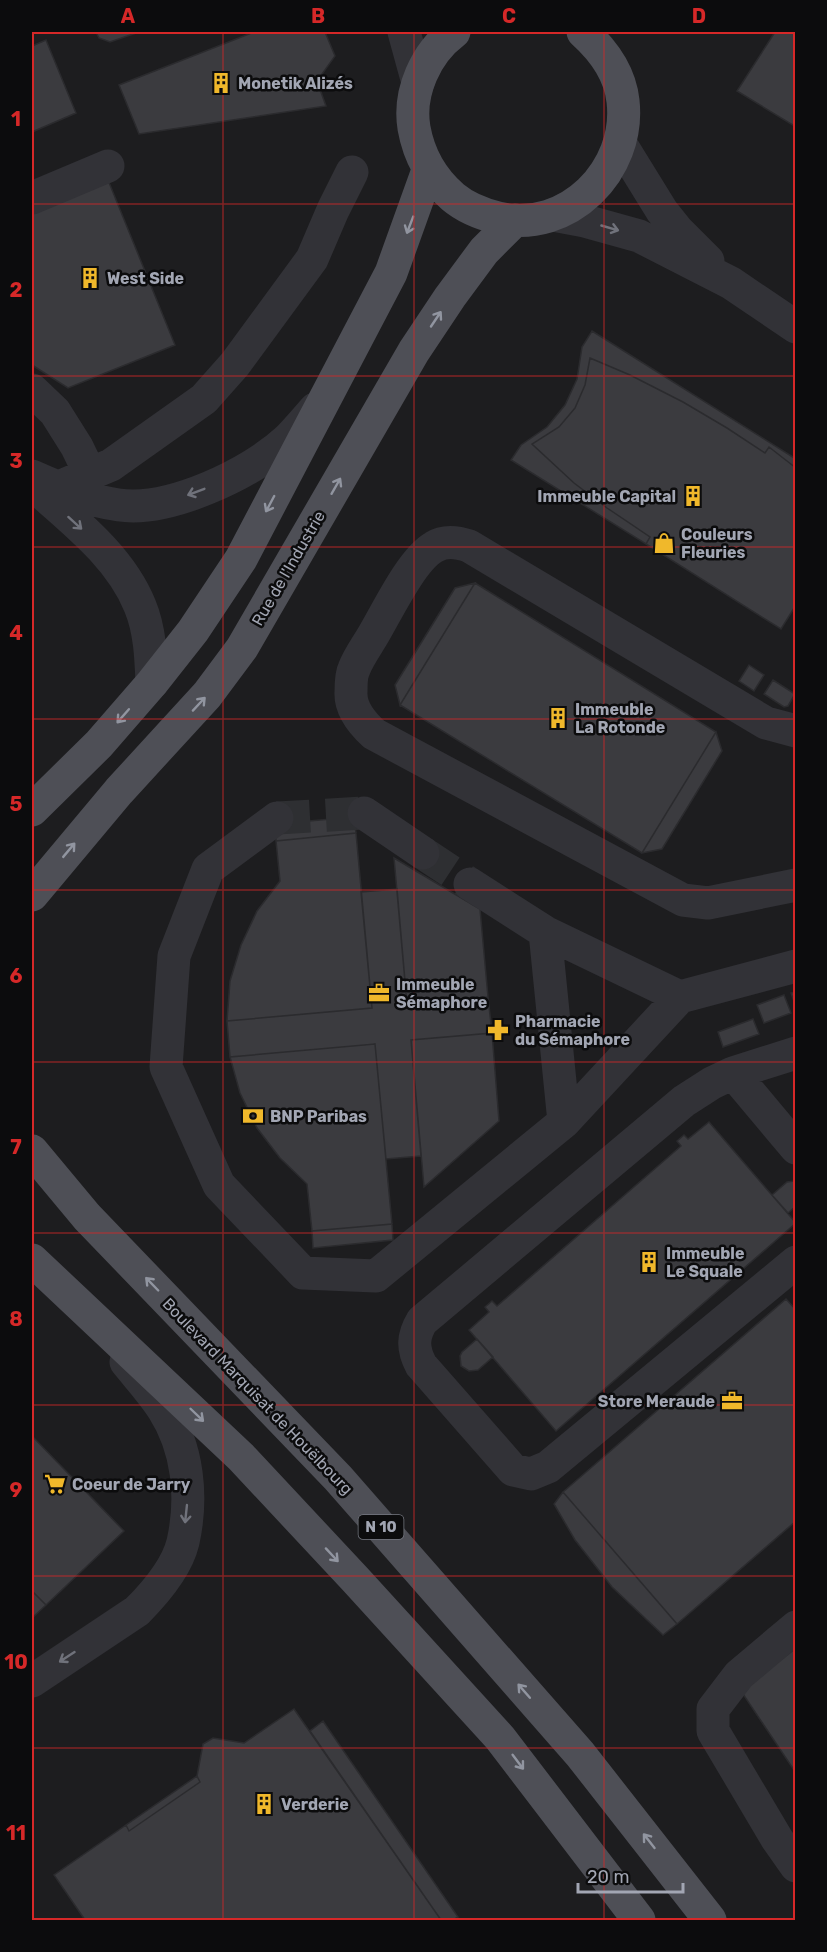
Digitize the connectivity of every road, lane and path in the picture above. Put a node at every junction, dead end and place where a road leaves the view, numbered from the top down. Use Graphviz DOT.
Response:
graph roads {
  1 [pos="404,32"];
  2 [pos="454,32"];
  3 [pos="583,32"];
  4 [pos="610,46"];
  5 [pos="418,83"];
  6 [pos="620,143"];
  7 [pos="108,166"];
  8 [pos="428,170"];
  9 [pos="352,172"];
  10 [pos="32,198"];
  11 [pos="553,215"];
  12 [pos="515,220"];
  13 [pos="731,283"];
  14 [pos="795,327"];
  15 [pos="32,390"];
  16 [pos="327,397"];
  17 [pos="90,474"];
  18 [pos="41,482"];
  19 [pos="152,683"];
  20 [pos="795,730"];
  21 [pos="32,810"];
  22 [pos="364,813"];
  23 [pos="277,818"];
  24 [pos="423,853"];
  25 [pos="470,884"];
  26 [pos="795,885"];
  27 [pos="32,895"];
  28 [pos="545,932"];
  29 [pos="795,966"];
  30 [pos="680,997"];
  31 [pos="795,1053"];
  32 [pos="733,1073"];
  33 [pos="564,1122"];
  34 [pos="795,1148"];
  35 [pos="32,1151"];
  36 [pos="32,1260"];
  37 [pos="795,1262"];
  38 [pos="78,1301"];
  39 [pos="795,1627"];
  40 [pos="32,1681"];
  41 [pos="795,1866"];
  42 [pos="639,1920"];
  43 [pos="710,1920"];
  1 -- 5 [label="street"];
  2 -- 5 [label="main road"];
  3 -- 4 [label="main road"];
  4 -- 6 [label="main road"];
  5 -- 8 [label="main road"];
  6 -- 11 [label="main road"];
  6 -- 13 [label="street"];
  7 -- 10 [label="street"];
  8 -- 12 [label="main road"];
  8 -- 16 [label="main road, one-way"];
  9 -- 17 [label="street"];
  11 -- 12 [label="main road"];
  11 -- 13 [label="street, one-way"];
  27 -- 12 [label="main road, Rue de l'Industrie, one-way"];
  13 -- 14 [label="street"];
  15 -- 17 [label="street"];
  16 -- 18 [label="street, one-way"];
  16 -- 19 [label="main road, one-way"];
  17 -- 18 [label="street"];
  18 -- 19 [label="street, one-way"];
  19 -- 21 [label="main road, one-way"];
  20 -- 26 [label="street"];
  22 -- 24 [label="street"];
  23 -- 33 [label="street"];
  25 -- 28 [label="street"];
  28 -- 30 [label="street"];
  28 -- 33 [label="street"];
  29 -- 30 [label="street"];
  30 -- 33 [label="street"];
  31 -- 32 [label="street"];
  32 -- 34 [label="street"];
  32 -- 37 [label="street"];
  43 -- 35 [label="main road, Boulevard Marquisat de Houëlbourg / N 10, one-way"];
  36 -- 38 [label="main road"];
  38 -- 40 [label="street, one-way"];
  38 -- 42 [label="main road, one-way"];
  39 -- 41 [label="street"];
}
